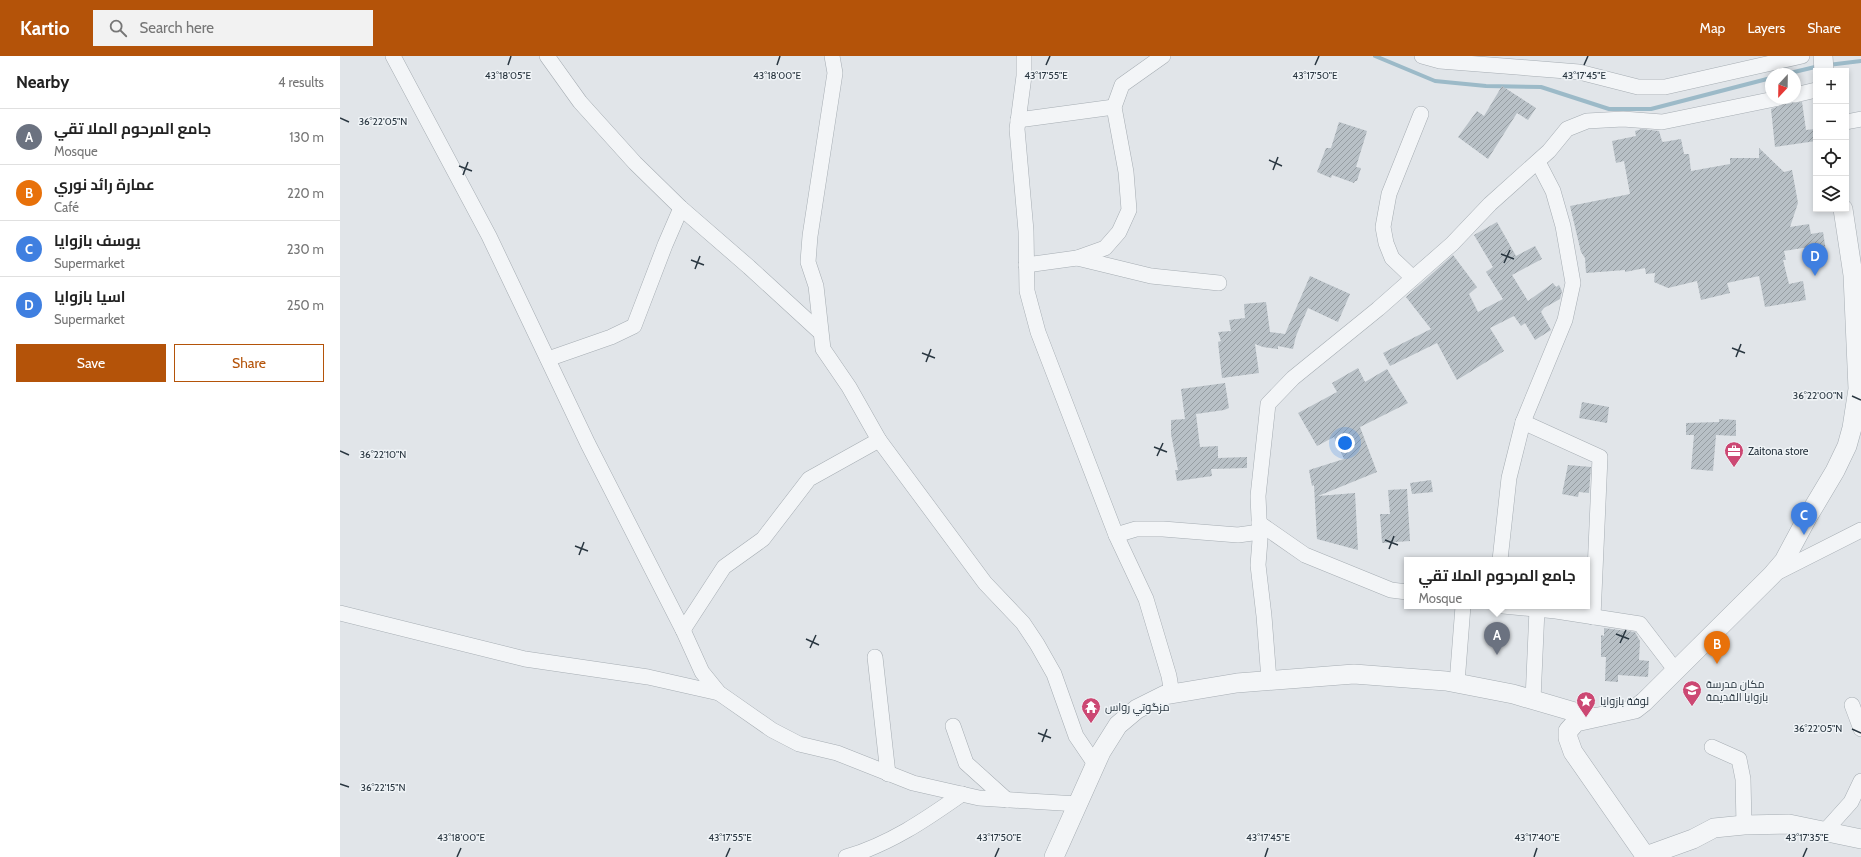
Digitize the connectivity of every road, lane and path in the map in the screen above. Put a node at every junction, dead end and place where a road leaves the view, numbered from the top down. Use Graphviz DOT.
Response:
graph roads {
  1 [pos="393,56"];
  2 [pos="547,56"];
  3 [pos="832,56"];
  4 [pos="1024,56"];
  5 [pos="1163,56"];
  6 [pos="1422,56"];
  7 [pos="1802,56"];
  8 [pos="1823,56"];
  9 [pos="1824,68"];
  10 [pos="1813,91"];
  11 [pos="1801,94"];
  12 [pos="1765,101"];
  13 [pos="1114,107"];
  14 [pos="1421,114"];
  15 [pos="1861,119"];
  16 [pos="1018,120"];
  17 [pos="1849,121"];
  18 [pos="1538,162"];
  19 [pos="681,208"];
  20 [pos="1844,212"];
  21 [pos="1077,258"];
  22 [pos="1026,265"];
  23 [pos="1857,274"];
  24 [pos="1414,278"];
  25 [pos="1219,283"];
  26 [pos="820,332"];
  27 [pos="548,359"];
  28 [pos="1858,400"];
  29 [pos="1523,422"];
  30 [pos="879,440"];
  31 [pos="1259,527"];
  32 [pos="1861,530"];
  33 [pos="1116,535"];
  34 [pos="1500,557"];
  35 [pos="1772,575"];
  36 [pos="1404,592"];
  37 [pos="1463,609"];
  38 [pos="1537,609"];
  39 [pos="340,613"];
  40 [pos="1593,617"];
  41 [pos="683,630"];
  42 [pos="875,657"];
  43 [pos="1676,671"];
  44 [pos="1269,680"];
  45 [pos="1457,683"];
  46 [pos="719,693"];
  47 [pos="1172,694"];
  48 [pos="1533,700"];
  49 [pos="1852,705"];
  50 [pos="1592,717"];
  51 [pos="952,726"];
  52 [pos="1861,729"];
  53 [pos="1712,747"];
  54 [pos="1096,764"];
  55 [pos="888,774"];
  56 [pos="1861,781"];
  57 [pos="962,794"];
  58 [pos="1007,800"];
  59 [pos="1078,804"];
  60 [pos="1744,825"];
  61 [pos="1824,831"];
  62 [pos="1861,838"];
  63 [pos="1057,856"];
  64 [pos="846,857"];
  65 [pos="1646,857"];
  1 -- 27 [label="street"];
  2 -- 19 [label="street"];
  3 -- 26 [label="street"];
  4 -- 16 [label="street"];
  5 -- 13 [label="street"];
  6 -- 7 [label="street"];
  8 -- 9 [label="street"];
  10 -- 11 [label="street"];
  12 -- 18 [label="street"];
  13 -- 16 [label="street"];
  13 -- 21 [label="street"];
  14 -- 24 [label="street"];
  15 -- 17 [label="street"];
  16 -- 22 [label="street"];
  18 -- 24 [label="street"];
  18 -- 29 [label="street"];
  19 -- 26 [label="street"];
  19 -- 27 [label="street"];
  20 -- 23 [label="street"];
  21 -- 22 [label="street"];
  21 -- 25 [label="street"];
  22 -- 33 [label="street"];
  23 -- 28 [label="street"];
  24 -- 31 [label="street"];
  26 -- 30 [label="street"];
  27 -- 41 [label="street"];
  28 -- 35 [label="street"];
  29 -- 34 [label="street"];
  29 -- 40 [label="street"];
  30 -- 41 [label="street"];
  30 -- 54 [label="street"];
  31 -- 33 [label="street"];
  31 -- 36 [label="street"];
  31 -- 44 [label="street"];
  32 -- 35 [label="street"];
  33 -- 47 [label="street"];
  35 -- 43 [label="street"];
  37 -- 45 [label="street"];
  38 -- 40 [label="street"];
  38 -- 48 [label="street"];
  39 -- 46 [label="street"];
  40 -- 43 [label="street"];
  41 -- 46 [label="street"];
  42 -- 55 [label="street"];
  43 -- 50 [label="street"];
  44 -- 45 [label="street"];
  44 -- 47 [label="street"];
  45 -- 48 [label="street"];
  46 -- 55 [label="street"];
  47 -- 54 [label="street"];
  48 -- 50 [label="street"];
  49 -- 52 [label="street"];
  50 -- 65 [label="street"];
  51 -- 58 [label="street"];
  53 -- 60 [label="street"];
  54 -- 59 [label="street"];
  55 -- 57 [label="street"];
  56 -- 61 [label="street"];
  57 -- 58 [label="street"];
  57 -- 64 [label="street"];
  58 -- 59 [label="street"];
  59 -- 63 [label="street"];
  60 -- 61 [label="street"];
  60 -- 65 [label="street"];
  61 -- 62 [label="street"];
}
